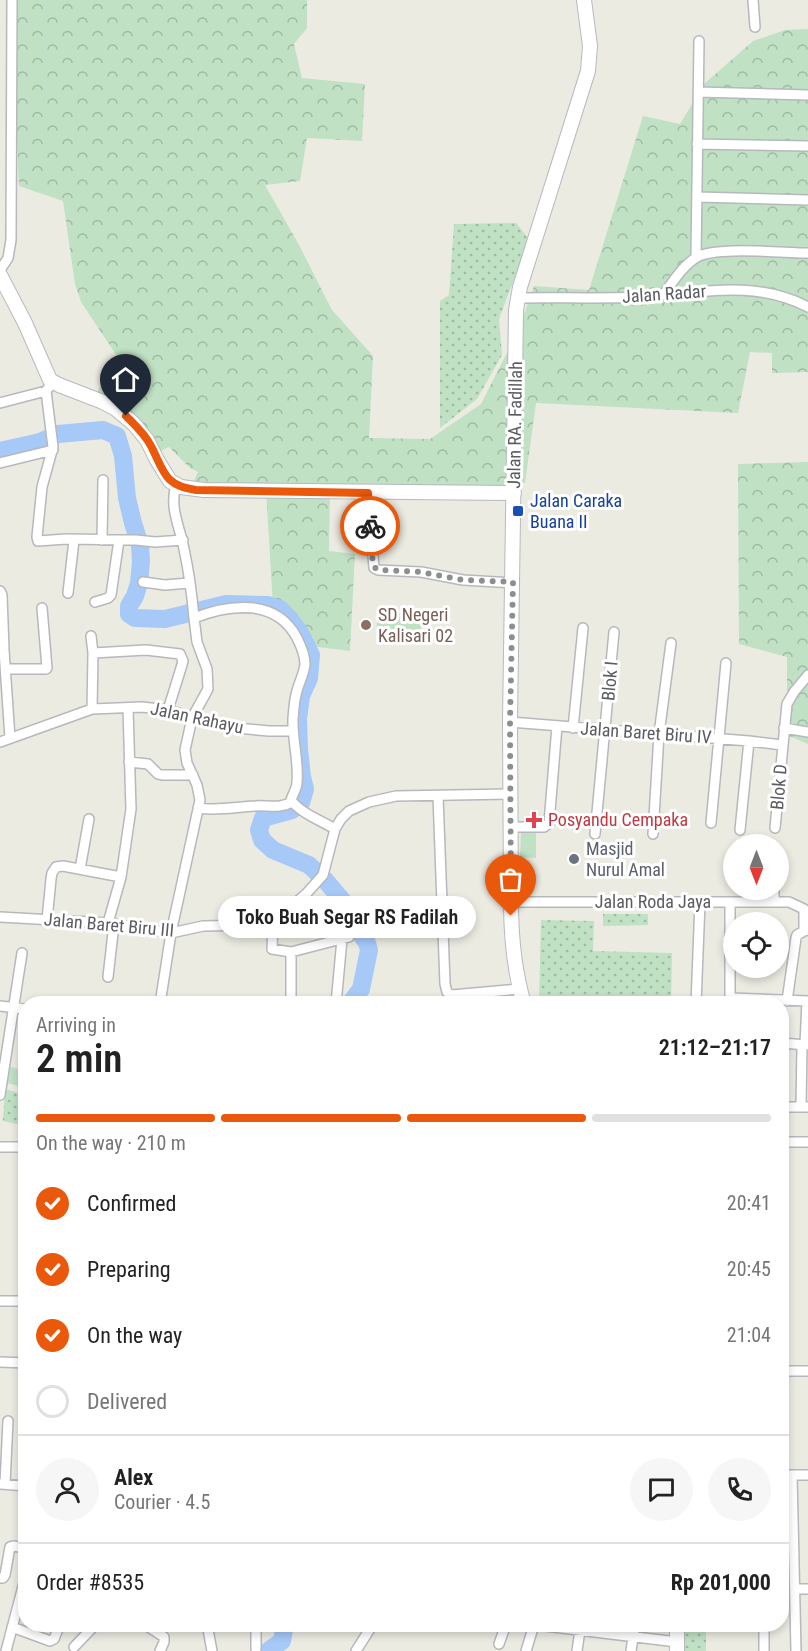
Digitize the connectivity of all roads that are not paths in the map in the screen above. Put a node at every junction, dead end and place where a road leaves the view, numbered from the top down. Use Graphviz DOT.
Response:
graph roads {
  1 [pos="12,0"];
  2 [pos="584,0"];
  3 [pos="753,0"];
  4 [pos="755,27"];
  5 [pos="699,41"];
  6 [pos="698,92"];
  7 [pos="808,95"];
  8 [pos="698,144"];
  9 [pos="808,146"];
  10 [pos="697,197"];
  11 [pos="808,200"];
  12 [pos="808,253"];
  13 [pos="696,257"];
  14 [pos="0,270"];
  15 [pos="0,275"];
  16 [pos="663,295"];
  17 [pos="518,298"];
  18 [pos="808,307"];
  19 [pos="50,387"];
  20 [pos="0,403"];
  21 [pos="53,448"];
  22 [pos="0,462"];
  23 [pos="103,480"];
  24 [pos="176,485"];
  25 [pos="368,493"];
  26 [pos="514,493"];
  27 [pos="74,540"];
  28 [pos="102,540"];
  29 [pos="119,540"];
  30 [pos="183,540"];
  31 [pos="143,582"];
  32 [pos="513,582"];
  33 [pos="189,583"];
  34 [pos="68,593"];
  35 [pos="1,595"];
  36 [pos="95,602"];
  37 [pos="42,608"];
  38 [pos="194,615"];
  39 [pos="584,628"];
  40 [pos="614,632"];
  41 [pos="91,636"];
  42 [pos="671,643"];
  43 [pos="93,653"];
  44 [pos="726,663"];
  45 [pos="6,669"];
  46 [pos="808,675"];
  47 [pos="128,708"];
  48 [pos="92,709"];
  49 [pos="168,710"];
  50 [pos="192,718"];
  51 [pos="510,722"];
  52 [pos="557,726"];
  53 [pos="573,728"];
  54 [pos="784,728"];
  55 [pos="606,730"];
  56 [pos="292,731"];
  57 [pos="808,732"];
  58 [pos="658,734"];
  59 [pos="719,738"];
  60 [pos="5,740"];
  61 [pos="749,741"];
  62 [pos="782,745"];
  63 [pos="129,762"];
  64 [pos="193,775"];
  65 [pos="510,794"];
  66 [pos="438,796"];
  67 [pos="296,805"];
  68 [pos="198,808"];
  69 [pos="89,819"];
  70 [pos="711,824"];
  71 [pos="510,827"];
  72 [pos="775,828"];
  73 [pos="335,829"];
  74 [pos="740,830"];
  75 [pos="595,834"];
  76 [pos="653,834"];
  77 [pos="80,869"];
  78 [pos="121,877"];
  79 [pos="511,902"];
  80 [pos="700,902"];
  81 [pos="730,902"];
  82 [pos="774,902"];
  83 [pos="0,917"];
  84 [pos="47,920"];
  85 [pos="273,922"];
  86 [pos="111,924"];
  87 [pos="806,931"];
  88 [pos="171,933"];
  89 [pos="291,952"];
  90 [pos="22,953"];
  91 [pos="108,977"];
  92 [pos="520,989"];
  93 [pos="161,996"];
  94 [pos="291,996"];
  95 [pos="337,996"];
  96 [pos="522,996"];
  97 [pos="696,996"];
  98 [pos="730,996"];
  99 [pos="788,996"];
  100 [pos="789,1001"];
  101 [pos="807,1001"];
  102 [pos="0,1006"];
  103 [pos="15,1007"];
  104 [pos="18,1008"];
  105 [pos="789,1044"];
  106 [pos="805,1045"];
  107 [pos="0,1095"];
  108 [pos="789,1107"];
  109 [pos="805,1107"];
  110 [pos="789,1142"];
  111 [pos="808,1142"];
  112 [pos="0,1147"];
  113 [pos="18,1147"];
  114 [pos="0,1300"];
  115 [pos="18,1301"];
  116 [pos="0,1362"];
  117 [pos="18,1363"];
  118 [pos="789,1371"];
  119 [pos="808,1371"];
  120 [pos="8,1421"];
  121 [pos="808,1474"];
  122 [pos="792,1475"];
  123 [pos="2,1484"];
  124 [pos="18,1485"];
  125 [pos="18,1547"];
  126 [pos="0,1578"];
  127 [pos="795,1589"];
  128 [pos="808,1589"];
  129 [pos="18,1605"];
  130 [pos="12,1627"];
  131 [pos="18,1629"];
  132 [pos="26,1632"];
  133 [pos="57,1632"];
  134 [pos="89,1632"];
  135 [pos="156,1632"];
  136 [pos="208,1632"];
  137 [pos="256,1632"];
  138 [pos="368,1632"];
  139 [pos="503,1632"];
  140 [pos="532,1632"];
  141 [pos="580,1632"];
  142 [pos="598,1632"];
  143 [pos="634,1632"];
  144 [pos="764,1632"];
  145 [pos="633,1636"];
  146 [pos="499,1644"];
  147 [pos="75,1647"];
  148 [pos="162,1647"];
  149 [pos="677,1647"];
  150 [pos="256,1649"];
  151 [pos="6,1651"];
  152 [pos="212,1651"];
  153 [pos="356,1651"];
  154 [pos="526,1651"];
  155 [pos="577,1651"];
  156 [pos="631,1651"];
  157 [pos="764,1651"];
  158 [pos="796,1651"];
  1 -- 14 [label="street"];
  2 -- 17 [label="main road, Jalan RA. Fadillah"];
  3 -- 4 [label="street"];
  5 -- 6 [label="street"];
  6 -- 7 [label="street"];
  6 -- 8 [label="street"];
  8 -- 9 [label="street"];
  8 -- 10 [label="street"];
  10 -- 11 [label="street"];
  10 -- 13 [label="street"];
  12 -- 13 [label="street"];
  13 -- 16 [label="street"];
  15 -- 19 [label="main road"];
  16 -- 17 [label="street, Jalan Radar"];
  16 -- 18 [label="street, Jalan Radar"];
  17 -- 26 [label="main road, Jalan RA. Fadillah"];
  19 -- 20 [label="street"];
  19 -- 21 [label="street"];
  19 -- 24 [label="main road"];
  21 -- 22 [label="street"];
  21 -- 27 [label="street"];
  23 -- 28 [label="street"];
  24 -- 25 [label="main road"];
  24 -- 30 [label="street"];
  25 -- 26 [label="main road"];
  25 -- 32 [label="street"];
  26 -- 32 [label="main road, Jalan RA. Fadillah"];
  27 -- 28 [label="street"];
  27 -- 34 [label="street"];
  28 -- 29 [label="street"];
  29 -- 30 [label="street"];
  29 -- 36 [label="street"];
  30 -- 33 [label="street"];
  31 -- 33 [label="street"];
  32 -- 51 [label="main road, Jalan RA. Fadillah"];
  33 -- 38 [label="street"];
  35 -- 45 [label="street"];
  37 -- 45 [label="street"];
  38 -- 50 [label="street"];
  38 -- 56 [label="street"];
  39 -- 53 [label="street"];
  40 -- 55 [label="street, Blok I"];
  41 -- 43 [label="street"];
  42 -- 58 [label="street"];
  43 -- 48 [label="street"];
  43 -- 49 [label="street"];
  44 -- 59 [label="street"];
  45 -- 60 [label="street"];
  46 -- 54 [label="street, Blok D"];
  47 -- 48 [label="street, Jalan Rahayu"];
  47 -- 49 [label="street, Jalan Rahayu"];
  47 -- 63 [label="street"];
  48 -- 60 [label="street, Jalan Rahayu"];
  49 -- 50 [label="street, Jalan Rahayu"];
  50 -- 56 [label="street, Jalan Rahayu"];
  50 -- 64 [label="street"];
  51 -- 52 [label="street, Jalan Baret Biru IV"];
  51 -- 65 [label="main road, Jalan RA. Fadillah"];
  52 -- 53 [label="street, Jalan Baret Biru IV"];
  52 -- 71 [label="street"];
  53 -- 55 [label="street, Jalan Baret Biru IV"];
  54 -- 57 [label="street"];
  54 -- 62 [label="street, Blok D"];
  55 -- 58 [label="street, Jalan Baret Biru IV"];
  55 -- 75 [label="street, Blok I"];
  56 -- 67 [label="street"];
  58 -- 59 [label="street, Jalan Baret Biru IV"];
  58 -- 76 [label="street"];
  59 -- 61 [label="street, Jalan Baret Biru IV"];
  59 -- 70 [label="street"];
  61 -- 62 [label="street, Jalan Baret Biru IV"];
  61 -- 74 [label="street"];
  62 -- 72 [label="street, Blok D"];
  63 -- 64 [label="street"];
  63 -- 78 [label="street"];
  64 -- 68 [label="street"];
  65 -- 66 [label="street"];
  65 -- 71 [label="main road, Jalan RA. Fadillah"];
  66 -- 73 [label="street"];
  66 -- 92 [label="street"];
  67 -- 68 [label="street"];
  67 -- 73 [label="street"];
  68 -- 88 [label="street"];
  69 -- 77 [label="street"];
  71 -- 79 [label="main road, Jalan RA. Fadillah"];
  73 -- 85 [label="street"];
  77 -- 78 [label="street"];
  77 -- 84 [label="street"];
  78 -- 86 [label="street"];
  79 -- 80 [label="street, Jalan Roda Jaya"];
  79 -- 92 [label="main road, Jalan RA. Fadillah"];
  80 -- 81 [label="street, Jalan Roda Jaya"];
  80 -- 97 [label="street"];
  81 -- 82 [label="street, Jalan Roda Jaya"];
  81 -- 98 [label="street"];
  82 -- 87 [label="street, Jalan Roda Jaya"];
  83 -- 84 [label="street, Jalan Baret Biru III"];
  84 -- 86 [label="street, Jalan Baret Biru III"];
  85 -- 88 [label="street, Jalan Baret Biru III"];
  85 -- 89 [label="street"];
  86 -- 88 [label="street, Jalan Baret Biru III"];
  86 -- 91 [label="street"];
  87 -- 99 [label="street"];
  88 -- 93 [label="street"];
  89 -- 94 [label="street"];
  89 -- 95 [label="street"];
  90 -- 103 [label="street"];
  92 -- 96 [label="main road, Jalan RA. Fadillah"];
  100 -- 101 [label="street"];
  101 -- 106 [label="street"];
  102 -- 103 [label="street"];
  103 -- 104 [label="street"];
  103 -- 107 [label="street"];
  105 -- 106 [label="street"];
  106 -- 109 [label="street"];
  108 -- 109 [label="street"];
  110 -- 111 [label="street"];
  112 -- 113 [label="street"];
  114 -- 115 [label="street"];
  116 -- 117 [label="street"];
  118 -- 119 [label="street"];
  120 -- 123 [label="street"];
  121 -- 122 [label="street"];
  122 -- 127 [label="street"];
  123 -- 124 [label="street"];
  125 -- 126 [label="street"];
  127 -- 128 [label="street"];
  127 -- 158 [label="street"];
  129 -- 130 [label="street"];
  130 -- 131 [label="street"];
  130 -- 151 [label="street"];
  132 -- 133 [label="street"];
  134 -- 147 [label="street"];
  135 -- 148 [label="street"];
  136 -- 152 [label="street"];
  137 -- 150 [label="street"];
  138 -- 153 [label="street"];
  139 -- 146 [label="street"];
  140 -- 154 [label="street"];
  141 -- 155 [label="street"];
  142 -- 145 [label="street"];
  143 -- 145 [label="street"];
  144 -- 157 [label="street"];
  145 -- 149 [label="street"];
  145 -- 156 [label="street"];
}
